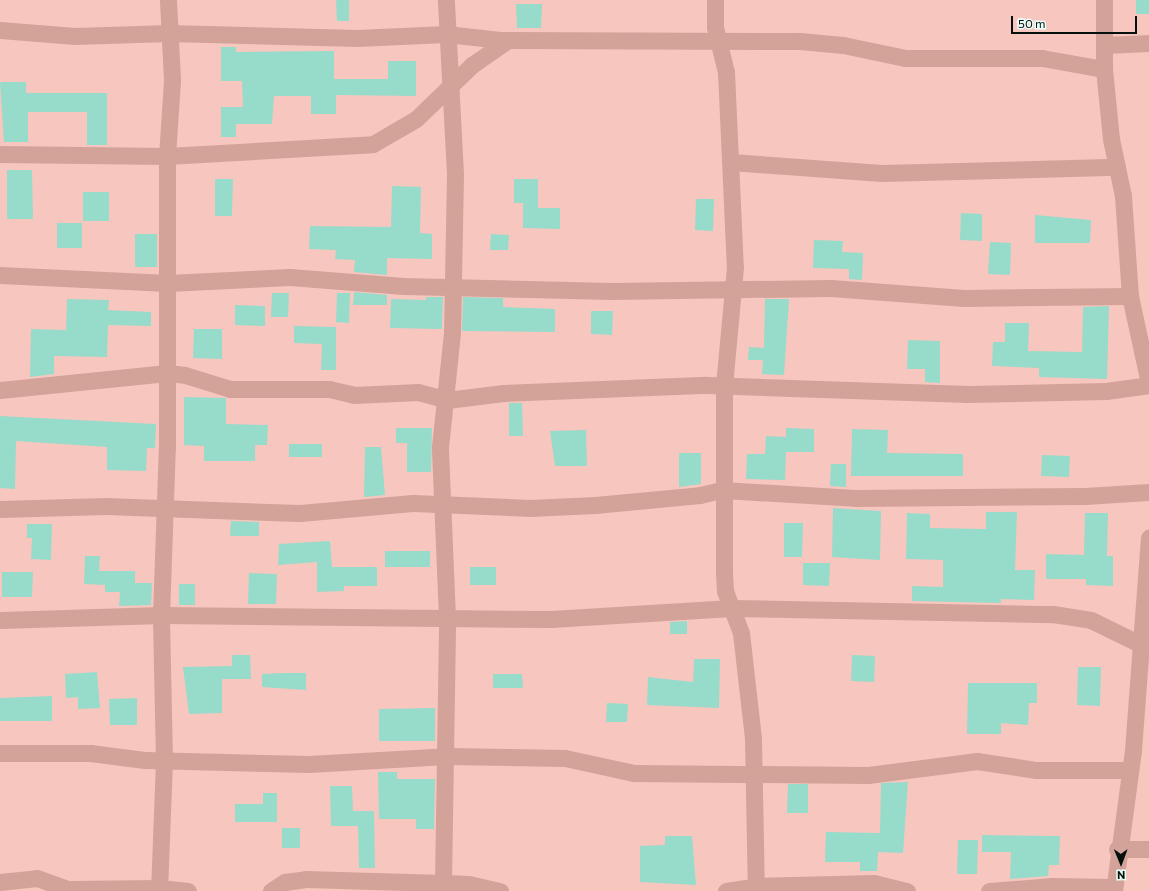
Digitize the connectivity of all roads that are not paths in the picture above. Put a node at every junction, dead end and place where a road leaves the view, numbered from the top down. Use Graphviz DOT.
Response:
graph roads {
  1 [pos="168,0"];
  2 [pos="446,0"];
  3 [pos="715,0"];
  4 [pos="1104,0"];
  5 [pos="0,30"];
  6 [pos="169,33"];
  7 [pos="446,34"];
  8 [pos="508,40"];
  9 [pos="720,42"];
  10 [pos="1149,43"];
  11 [pos="1105,45"];
  12 [pos="1104,69"];
  13 [pos="449,90"];
  14 [pos="0,154"];
  15 [pos="167,156"];
  16 [pos="731,162"];
  17 [pos="1117,167"];
  18 [pos="0,275"];
  19 [pos="168,283"];
  20 [pos="452,287"];
  21 [pos="735,291"];
  22 [pos="1130,296"];
  23 [pos="166,373"];
  24 [pos="1149,384"];
  25 [pos="724,385"];
  26 [pos="0,390"];
  27 [pos="447,400"];
  28 [pos="722,490"];
  29 [pos="1149,492"];
  30 [pos="443,506"];
  31 [pos="164,507"];
  32 [pos="0,509"];
  33 [pos="1149,538"];
  34 [pos="732,608"];
  35 [pos="1147,611"];
  36 [pos="161,615"];
  37 [pos="447,617"];
  38 [pos="0,620"];
  39 [pos="1142,645"];
  40 [pos="1141,728"];
  41 [pos="0,753"];
  42 [pos="446,756"];
  43 [pos="164,761"];
  44 [pos="1130,770"];
  45 [pos="755,773"];
  46 [pos="1118,849"];
  47 [pos="1149,849"];
  48 [pos="0,882"];
  49 [pos="443,883"];
  50 [pos="159,889"];
  51 [pos="756,889"];
  52 [pos="1114,889"];
  53 [pos="188,891"];
  54 [pos="271,891"];
  55 [pos="500,891"];
  56 [pos="726,891"];
  57 [pos="907,891"];
  58 [pos="989,891"];
  1 -- 6 [label="street"];
  2 -- 7 [label="street"];
  3 -- 9 [label="street"];
  4 -- 11 [label="street"];
  5 -- 6 [label="street"];
  6 -- 7 [label="street"];
  6 -- 15 [label="street"];
  7 -- 8 [label="street"];
  7 -- 13 [label="street"];
  8 -- 9 [label="street"];
  8 -- 13 [label="street"];
  9 -- 12 [label="street"];
  9 -- 16 [label="street"];
  10 -- 11 [label="street"];
  11 -- 12 [label="street"];
  12 -- 17 [label="street"];
  13 -- 15 [label="street"];
  13 -- 20 [label="street"];
  14 -- 15 [label="street"];
  15 -- 19 [label="street"];
  16 -- 17 [label="street"];
  16 -- 21 [label="street"];
  17 -- 22 [label="street"];
  18 -- 19 [label="street"];
  19 -- 20 [label="street"];
  19 -- 23 [label="street"];
  20 -- 21 [label="street"];
  20 -- 27 [label="street"];
  21 -- 22 [label="street"];
  21 -- 25 [label="street"];
  22 -- 24 [label="street"];
  23 -- 26 [label="street"];
  23 -- 27 [label="street"];
  23 -- 31 [label="street"];
  24 -- 25 [label="street"];
  25 -- 27 [label="street"];
  25 -- 28 [label="street"];
  27 -- 30 [label="street"];
  28 -- 29 [label="street"];
  28 -- 30 [label="street"];
  28 -- 34 [label="street"];
  30 -- 31 [label="street"];
  30 -- 37 [label="street"];
  31 -- 32 [label="street"];
  31 -- 36 [label="street"];
  33 -- 35 [label="street"];
  34 -- 37 [label="street"];
  34 -- 39 [label="street"];
  34 -- 45 [label="street"];
  35 -- 39 [label="street"];
  36 -- 37 [label="street"];
  36 -- 38 [label="street"];
  36 -- 43 [label="street"];
  37 -- 42 [label="street"];
  39 -- 40 [label="street"];
  40 -- 44 [label="street"];
  41 -- 43 [label="street"];
  42 -- 43 [label="street"];
  42 -- 45 [label="street"];
  42 -- 49 [label="street"];
  43 -- 50 [label="street"];
  44 -- 45 [label="street"];
  44 -- 46 [label="street"];
  45 -- 51 [label="street"];
  46 -- 47 [label="street"];
  46 -- 52 [label="street"];
  48 -- 50 [label="street"];
  49 -- 54 [label="street"];
  49 -- 55 [label="street"];
  50 -- 53 [label="street"];
  51 -- 56 [label="street"];
  51 -- 57 [label="street"];
  52 -- 58 [label="street"];
}
